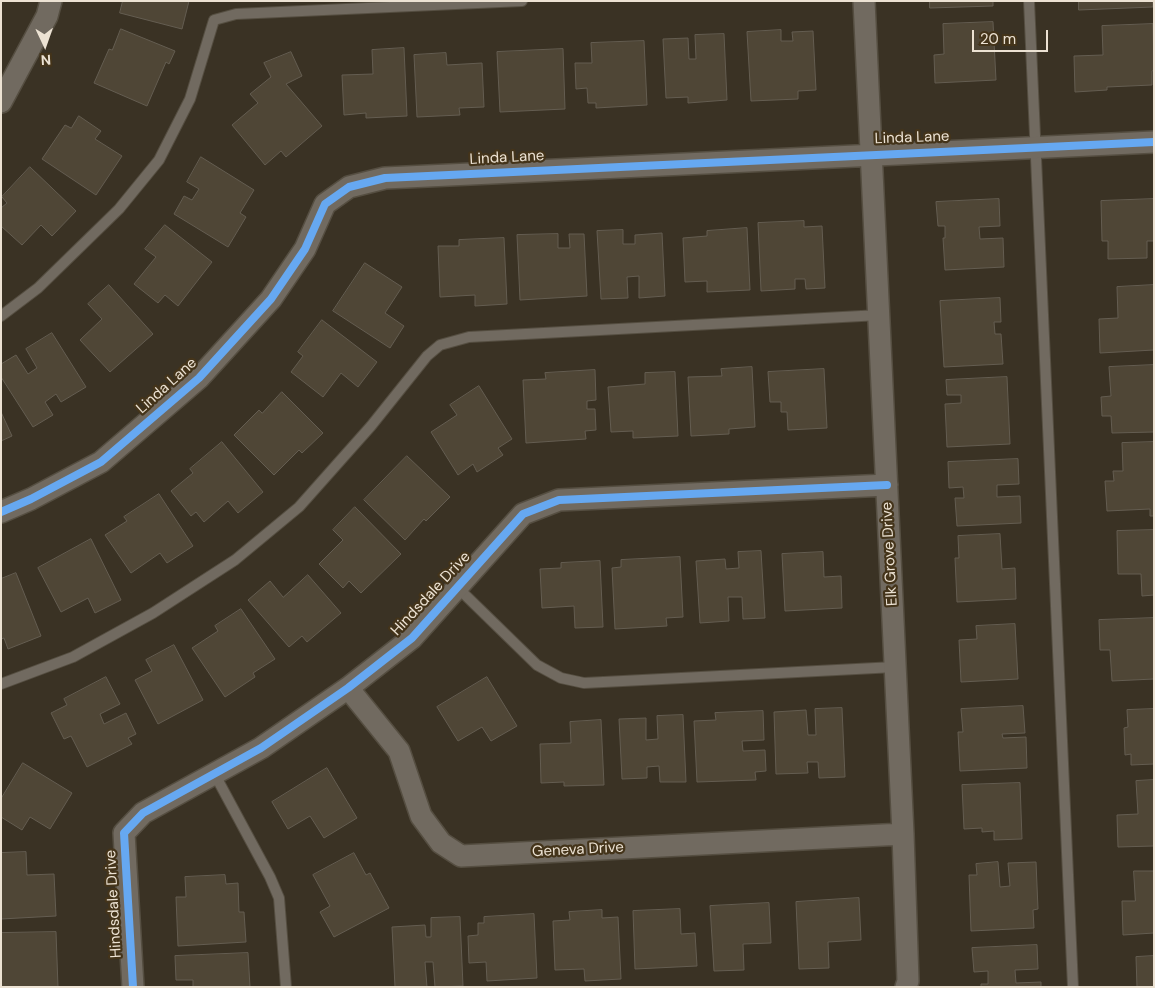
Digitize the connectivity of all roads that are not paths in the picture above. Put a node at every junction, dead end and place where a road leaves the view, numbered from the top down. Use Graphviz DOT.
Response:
graph roads {
  1 [pos="51,1"];
  2 [pos="522,1"];
  3 [pos="864,1"];
  4 [pos="1029,1"];
  5 [pos="1,102"];
  6 [pos="1154,142"];
  7 [pos="1036,147"];
  8 [pos="872,154"];
  9 [pos="880,314"];
  10 [pos="1,316"];
  11 [pos="887,485"];
  12 [pos="1,512"];
  13 [pos="457,587"];
  14 [pos="895,667"];
  15 [pos="1,684"];
  16 [pos="348,688"];
  17 [pos="214,773"];
  18 [pos="903,834"];
  19 [pos="133,987"];
  20 [pos="286,987"];
  21 [pos="906,987"];
  22 [pos="1073,987"];
  1 -- 5 [label="street"];
  2 -- 10 [label="lane"];
  3 -- 8 [label="street, Elk Grove Drive"];
  4 -- 7 [label="lane"];
  6 -- 7 [label="street, Linda Lane"];
  7 -- 8 [label="street, Linda Lane"];
  7 -- 22 [label="lane"];
  8 -- 9 [label="street, Elk Grove Drive"];
  8 -- 12 [label="street, Linda Lane"];
  9 -- 11 [label="street, Elk Grove Drive"];
  9 -- 15 [label="lane"];
  11 -- 13 [label="street, Hindsdale Drive"];
  11 -- 14 [label="street, Elk Grove Drive"];
  13 -- 14 [label="lane"];
  13 -- 16 [label="street, Hindsdale Drive"];
  14 -- 18 [label="street, Elk Grove Drive"];
  16 -- 17 [label="street, Hindsdale Drive"];
  16 -- 18 [label="street, Geneva Drive"];
  17 -- 19 [label="street, Hindsdale Drive"];
  17 -- 20 [label="lane"];
  18 -- 21 [label="street, Elk Grove Drive"];
}
